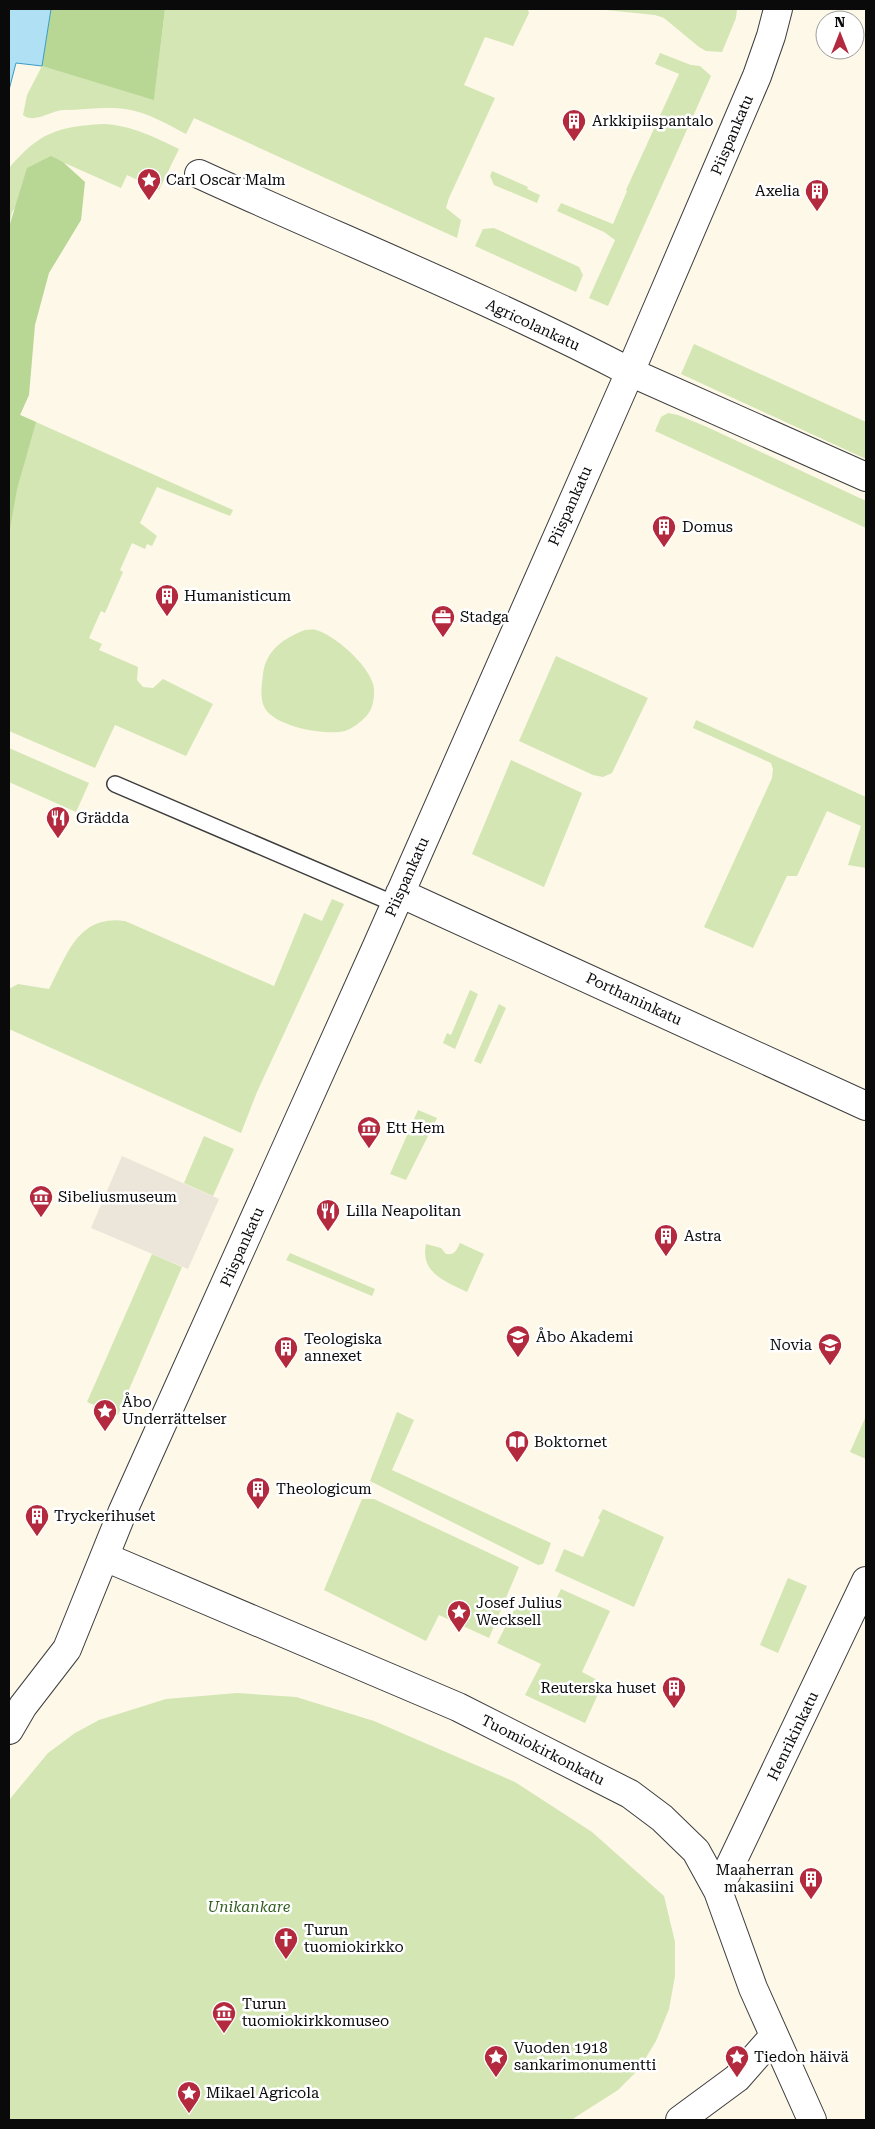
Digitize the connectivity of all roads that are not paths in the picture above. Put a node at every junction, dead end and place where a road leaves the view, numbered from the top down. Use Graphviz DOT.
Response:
graph roads {
  1 [pos="778,9"];
  2 [pos="199,174"];
  3 [pos="630,372"];
  4 [pos="866,477"];
  5 [pos="116,784"];
  6 [pos="398,898"];
  7 [pos="866,1106"];
  8 [pos="104,1557"];
  9 [pos="866,1581"];
  10 [pos="16,1703"];
  11 [pos="9,1730"];
  12 [pos="718,1891"];
  13 [pos="774,2036"];
  14 [pos="680,2120"];
  15 [pos="812,2120"];
  1 -- 3 [label="street, Piispankatu"];
  2 -- 3 [label="street, Agricolankatu"];
  3 -- 4 [label="street, Agricolankatu"];
  3 -- 6 [label="street, Piispankatu"];
  5 -- 6 [label="lane"];
  6 -- 7 [label="street, Porthaninkatu"];
  6 -- 8 [label="street, Piispankatu"];
  8 -- 10 [label="street, Piispankatu"];
  8 -- 12 [label="street, Tuomiokirkonkatu"];
  9 -- 12 [label="street, Henrikinkatu"];
  10 -- 11 [label="street, Piispankatu"];
  12 -- 13 [label="street, Tuomiokirkonkatu"];
  13 -- 14 [label="street"];
  13 -- 15 [label="street, Tuomiokirkonkatu"];
}
